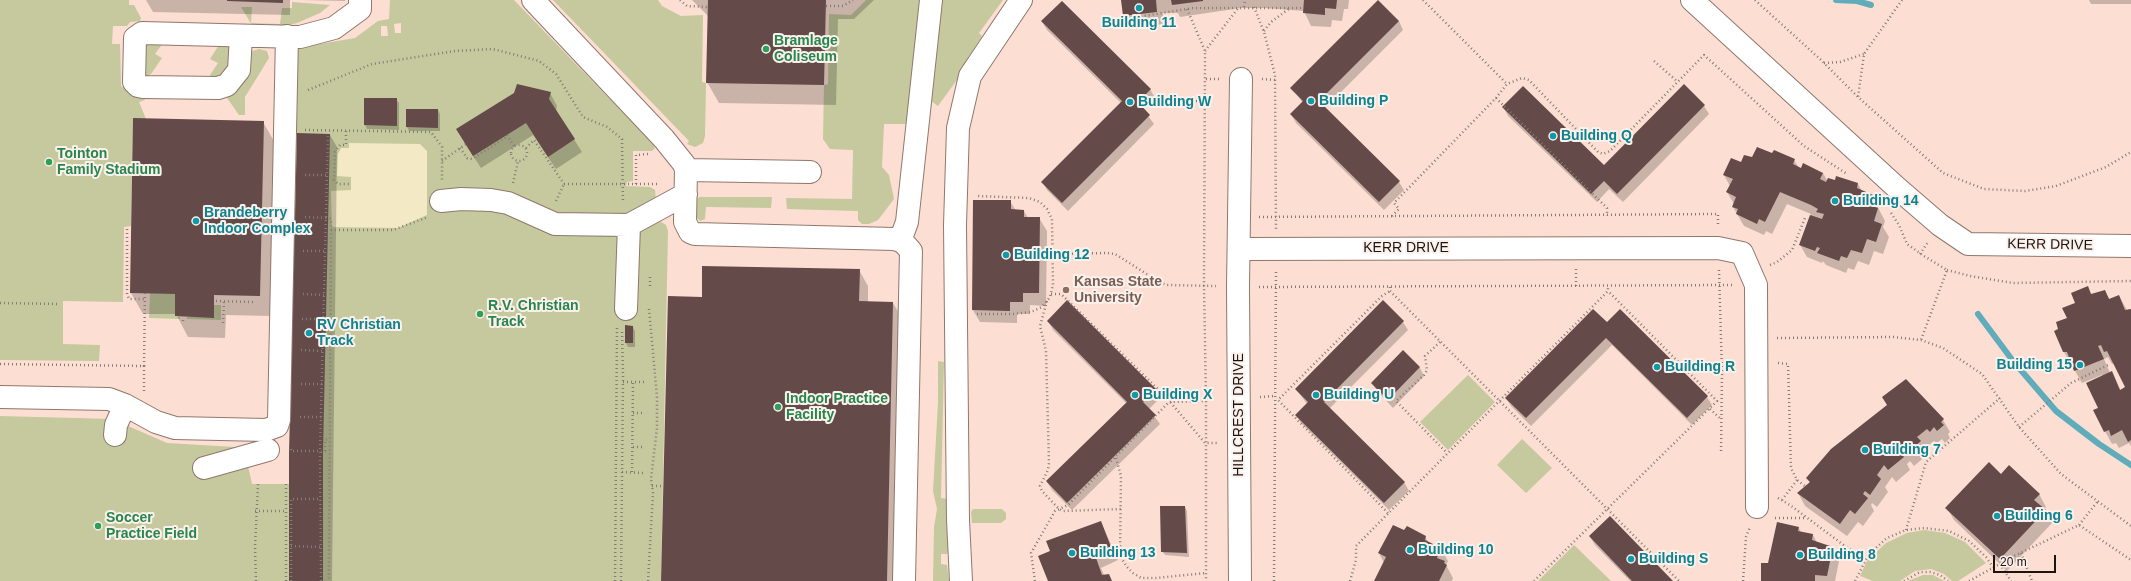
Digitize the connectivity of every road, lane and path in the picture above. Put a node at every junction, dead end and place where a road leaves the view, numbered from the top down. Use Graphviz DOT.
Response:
graph roads {
  1 [pos="360,0"];
  2 [pos="533,0"];
  3 [pos="680,0"];
  4 [pos="853,0"];
  5 [pos="930,0"];
  6 [pos="1021,0"];
  7 [pos="1245,0"];
  8 [pos="1423,0"];
  9 [pos="1692,0"];
  10 [pos="1755,0"];
  11 [pos="1902,0"];
  12 [pos="826,6"];
  13 [pos="708,7"];
  14 [pos="1240,7"];
  15 [pos="1244,7"];
  16 [pos="1254,7"];
  17 [pos="1290,8"];
  18 [pos="1304,8"];
  19 [pos="1187,9"];
  20 [pos="1125,15"];
  21 [pos="1264,32"];
  22 [pos="241,36"];
  23 [pos="287,36"];
  24 [pos="1205,51"];
  25 [pos="1864,54"];
  26 [pos="1654,61"];
  27 [pos="1824,63"];
  28 [pos="1241,79"];
  29 [pos="1678,82"];
  30 [pos="1507,84"];
  31 [pos="305,92"];
  32 [pos="1496,98"];
  33 [pos="1858,98"];
  34 [pos="1164,101"];
  35 [pos="1206,101"];
  36 [pos="297,130"];
  37 [pos="346,131"];
  38 [pos="328,135"];
  39 [pos="466,144"];
  40 [pos="514,146"];
  41 [pos="460,148"];
  42 [pos="526,148"];
  43 [pos="2131,152"];
  44 [pos="650,154"];
  45 [pos="442,161"];
  46 [pos="686,170"];
  47 [pos="810,172"];
  48 [pos="300,175"];
  49 [pos="327,175"];
  50 [pos="1854,177"];
  51 [pos="350,184"];
  52 [pos="622,184"];
  53 [pos="636,184"];
  54 [pos="660,184"];
  55 [pos="686,194"];
  56 [pos="977,196"];
  57 [pos="437,208"];
  58 [pos="1890,212"];
  59 [pos="626,216"];
  60 [pos="1392,216"];
  61 [pos="1607,216"];
  62 [pos="298,217"];
  63 [pos="326,217"];
  64 [pos="1239,217"];
  65 [pos="1276,217"];
  66 [pos="1805,218"];
  67 [pos="127,229"];
  68 [pos="331,230"];
  69 [pos="900,241"];
  70 [pos="2131,246"];
  71 [pos="1276,248"];
  72 [pos="1718,248"];
  73 [pos="1239,249"];
  74 [pos="298,250"];
  75 [pos="325,251"];
  76 [pos="1052,254"];
  77 [pos="649,268"];
  78 [pos="1947,270"];
  79 [pos="2131,281"];
  80 [pos="1720,285"];
  81 [pos="1756,285"];
  82 [pos="1204,286"];
  83 [pos="1238,286"];
  84 [pos="1608,286"];
  85 [pos="1276,287"];
  86 [pos="1390,287"];
  87 [pos="649,291"];
  88 [pos="1390,291"];
  89 [pos="1608,292"];
  90 [pos="145,293"];
  91 [pos="297,294"];
  92 [pos="1051,294"];
  93 [pos="324,295"];
  94 [pos="145,299"];
  95 [pos="216,301"];
  96 [pos="1047,301"];
  97 [pos="224,302"];
  98 [pos="253,302"];
  99 [pos="0,303"];
  100 [pos="648,303"];
  101 [pos="60,304"];
  102 [pos="622,314"];
  103 [pos="977,314"];
  104 [pos="183,317"];
  105 [pos="296,319"];
  106 [pos="323,319"];
  107 [pos="183,322"];
  108 [pos="223,323"];
  109 [pos="1772,338"];
  110 [pos="1921,340"];
  111 [pos="617,342"];
  112 [pos="621,342"];
  113 [pos="1440,342"];
  114 [pos="296,350"];
  115 [pos="323,351"];
  116 [pos="1775,361"];
  117 [pos="0,364"];
  118 [pos="2110,364"];
  119 [pos="144,366"];
  120 [pos="623,382"];
  121 [pos="634,382"];
  122 [pos="644,382"];
  123 [pos="295,384"];
  124 [pos="322,384"];
  125 [pos="144,393"];
  126 [pos="0,397"];
  127 [pos="2000,398"];
  128 [pos="1274,400"];
  129 [pos="1278,400"];
  130 [pos="1206,401"];
  131 [pos="1498,401"];
  132 [pos="1169,402"];
  133 [pos="125,405"];
  134 [pos="1710,409"];
  135 [pos="633,413"];
  136 [pos="645,413"];
  137 [pos="294,417"];
  138 [pos="321,417"];
  139 [pos="1721,419"];
  140 [pos="2019,427"];
  141 [pos="115,435"];
  142 [pos="329,439"];
  143 [pos="1205,443"];
  144 [pos="633,447"];
  145 [pos="645,447"];
  146 [pos="268,448"];
  147 [pos="293,451"];
  148 [pos="320,452"];
  149 [pos="1721,452"];
  150 [pos="1447,453"];
  151 [pos="1116,458"];
  152 [pos="204,468"];
  153 [pos="622,472"];
  154 [pos="632,472"];
  155 [pos="643,473"];
  156 [pos="1797,480"];
  157 [pos="258,484"];
  158 [pos="286,484"];
  159 [pos="652,486"];
  160 [pos="663,486"];
  161 [pos="1806,487"];
  162 [pos="320,499"];
  163 [pos="1782,500"];
  164 [pos="2098,501"];
  165 [pos="1756,505"];
  166 [pos="1059,509"];
  167 [pos="1121,509"];
  168 [pos="1606,509"];
  169 [pos="255,511"];
  170 [pos="286,511"];
  171 [pos="1388,514"];
  172 [pos="1807,518"];
  173 [pos="2078,525"];
  174 [pos="2131,526"];
  175 [pos="1906,530"];
  176 [pos="291,546"];
  177 [pos="321,547"];
  178 [pos="2021,553"];
  179 [pos="1120,556"];
  180 [pos="1100,557"];
  181 [pos="2131,560"];
  182 [pos="1865,561"];
  183 [pos="2000,564"];
  184 [pos="1994,568"];
  185 [pos="1206,573"];
  186 [pos="1151,580"];
  187 [pos="256,581"];
  188 [pos="286,581"];
  189 [pos="291,581"];
  190 [pos="321,581"];
  191 [pos="329,581"];
  192 [pos="615,581"];
  193 [pos="621,581"];
  194 [pos="648,581"];
  195 [pos="904,581"];
  196 [pos="961,581"];
  197 [pos="1035,581"];
  198 [pos="1206,581"];
  199 [pos="1240,581"];
  200 [pos="1274,581"];
  201 [pos="1350,581"];
  202 [pos="1534,581"];
  203 [pos="1678,581"];
  204 [pos="1743,581"];
  205 [pos="1855,581"];
  206 [pos="1904,581"];
  207 [pos="1948,581"];
  208 [pos="1969,581"];
  209 [pos="2011,581"];
  210 [pos="2032,581"];
  1 -- 23 [label="street"];
  2 -- 46 [label="street"];
  3 -- 13 [label="path"];
  4 -- 12 [label="path"];
  5 -- 69 [label="street"];
  6 -- 196 [label="street"];
  7 -- 15 [label="path"];
  8 -- 30 [label="path"];
  9 -- 70 [label="street, KERR DRIVE"];
  10 -- 27 [label="path"];
  11 -- 25 [label="path"];
  14 -- 15 [label="path"];
  14 -- 19 [label="path"];
  14 -- 24 [label="path"];
  15 -- 16 [label="path"];
  16 -- 17 [label="path"];
  16 -- 21 [label="path"];
  17 -- 18 [label="path"];
  17 -- 21 [label="path"];
  19 -- 20 [label="path"];
  19 -- 24 [label="path"];
  21 -- 65 [label="path"];
  22 -- 22 [label="street"];
  22 -- 23 [label="street"];
  23 -- 146 [label="street"];
  24 -- 35 [label="path"];
  25 -- 27 [label="path"];
  25 -- 33 [label="path"];
  26 -- 29 [label="path"];
  27 -- 33 [label="path"];
  28 -- 64 [label="street"];
  29 -- 30 [label="path"];
  29 -- 50 [label="path"];
  30 -- 32 [label="path"];
  31 -- 52 [label="path"];
  32 -- 60 [label="path"];
  32 -- 61 [label="path"];
  33 -- 43 [label="path"];
  34 -- 35 [label="path"];
  35 -- 82 [label="path"];
  36 -- 37 [label="path"];
  37 -- 45 [label="path"];
  37 -- 51 [label="path"];
  38 -- 49 [label="path"];
  39 -- 41 [label="path"];
  40 -- 41 [label="path"];
  40 -- 42 [label="path"];
  40 -- 42 [label="path"];
  41 -- 45 [label="path"];
  42 -- 52 [label="path"];
  44 -- 53 [label="path"];
  45 -- 57 [label="path"];
  46 -- 47 [label="street"];
  46 -- 55 [label="street"];
  48 -- 49 [label="path"];
  49 -- 63 [label="path"];
  52 -- 53 [label="path"];
  52 -- 59 [label="path"];
  53 -- 54 [label="path"];
  55 -- 59 [label="street"];
  55 -- 69 [label="street"];
  56 -- 76 [label="path"];
  57 -- 59 [label="street"];
  57 -- 68 [label="path"];
  58 -- 78 [label="path"];
  59 -- 102 [label="street"];
  60 -- 61 [label="path"];
  60 -- 65 [label="path"];
  61 -- 72 [label="path"];
  62 -- 63 [label="path"];
  63 -- 68 [label="path"];
  63 -- 75 [label="path"];
  64 -- 65 [label="path"];
  64 -- 73 [label="street"];
  65 -- 71 [label="path"];
  66 -- 81 [label="path"];
  67 -- 94 [label="path"];
  68 -- 142 [label="path"];
  69 -- 195 [label="street"];
  71 -- 72 [label="street, KERR DRIVE"];
  71 -- 73 [label="street, KERR DRIVE"];
  71 -- 85 [label="path"];
  72 -- 80 [label="path"];
  72 -- 81 [label="street, KERR DRIVE"];
  73 -- 83 [label="street, HILLCREST DRIVE"];
  74 -- 75 [label="path"];
  75 -- 93 [label="path"];
  76 -- 82 [label="path"];
  76 -- 92 [label="path"];
  77 -- 87 [label="path"];
  78 -- 79 [label="path"];
  78 -- 110 [label="path"];
  80 -- 81 [label="path"];
  80 -- 84 [label="path"];
  80 -- 139 [label="path"];
  81 -- 165 [label="street"];
  82 -- 83 [label="path"];
  82 -- 130 [label="path"];
  83 -- 85 [label="path"];
  83 -- 199 [label="street, HILLCREST DRIVE"];
  84 -- 86 [label="path"];
  84 -- 89 [label="path"];
  85 -- 86 [label="path"];
  85 -- 128 [label="path"];
  86 -- 88 [label="path"];
  88 -- 113 [label="path"];
  88 -- 129 [label="path"];
  89 -- 131 [label="path"];
  89 -- 134 [label="path"];
  90 -- 94 [label="path"];
  91 -- 93 [label="path"];
  92 -- 96 [label="path"];
  92 -- 132 [label="path"];
  93 -- 106 [label="path"];
  94 -- 119 [label="path"];
  95 -- 97 [label="path"];
  96 -- 103 [label="path"];
  96 -- 166 [label="path"];
  97 -- 98 [label="path"];
  97 -- 108 [label="path"];
  99 -- 101 [label="path"];
  100 -- 159 [label="path"];
  102 -- 111 [label="path"];
  102 -- 112 [label="path"];
  104 -- 107 [label="path"];
  105 -- 106 [label="path"];
  106 -- 115 [label="path"];
  109 -- 110 [label="path"];
  110 -- 127 [label="path"];
  111 -- 112 [label="path"];
  111 -- 192 [label="path"];
  112 -- 120 [label="path"];
  113 -- 131 [label="path"];
  113 -- 150 [label="path"];
  114 -- 115 [label="path"];
  115 -- 124 [label="path"];
  116 -- 156 [label="path"];
  117 -- 119 [label="path"];
  118 -- 140 [label="path"];
  119 -- 125 [label="path"];
  120 -- 121 [label="path"];
  120 -- 153 [label="path"];
  121 -- 122 [label="path"];
  121 -- 135 [label="path"];
  123 -- 124 [label="path"];
  124 -- 138 [label="path"];
  126 -- 133 [label="street"];
  127 -- 140 [label="path"];
  127 -- 175 [label="path"];
  128 -- 129 [label="path"];
  128 -- 200 [label="path"];
  129 -- 171 [label="path"];
  130 -- 132 [label="path"];
  130 -- 143 [label="path"];
  131 -- 150 [label="path"];
  131 -- 168 [label="path"];
  132 -- 143 [label="path"];
  132 -- 151 [label="path"];
  133 -- 141 [label="street"];
  133 -- 146 [label="street"];
  134 -- 139 [label="path"];
  134 -- 168 [label="path"];
  135 -- 136 [label="path"];
  135 -- 144 [label="path"];
  137 -- 138 [label="path"];
  138 -- 148 [label="path"];
  139 -- 149 [label="path"];
  140 -- 164 [label="path"];
  142 -- 148 [label="path"];
  142 -- 191 [label="path"];
  143 -- 185 [label="path"];
  144 -- 145 [label="path"];
  144 -- 154 [label="path"];
  146 -- 152 [label="street"];
  147 -- 148 [label="path"];
  148 -- 162 [label="path"];
  150 -- 171 [label="path"];
  151 -- 166 [label="path"];
  151 -- 167 [label="path"];
  153 -- 154 [label="path"];
  153 -- 193 [label="path"];
  154 -- 155 [label="path"];
  156 -- 161 [label="path"];
  156 -- 163 [label="path"];
  157 -- 169 [label="path"];
  158 -- 170 [label="path"];
  159 -- 160 [label="path"];
  159 -- 194 [label="path"];
  162 -- 176 [label="path"];
  162 -- 177 [label="path"];
  163 -- 165 [label="path"];
  163 -- 172 [label="path"];
  164 -- 173 [label="path"];
  164 -- 174 [label="path"];
  165 -- 172 [label="path"];
  165 -- 204 [label="path"];
  166 -- 167 [label="path"];
  166 -- 197 [label="path"];
  167 -- 179 [label="path"];
  168 -- 202 [label="path"];
  168 -- 203 [label="path"];
  169 -- 170 [label="path"];
  169 -- 187 [label="path"];
  170 -- 188 [label="path"];
  171 -- 201 [label="path"];
  172 -- 182 [label="path"];
  173 -- 178 [label="path"];
  173 -- 181 [label="path"];
  175 -- 182 [label="path"];
  175 -- 184 [label="path"];
  176 -- 177 [label="path"];
  176 -- 189 [label="path"];
  177 -- 190 [label="path"];
  178 -- 183 [label="path"];
  178 -- 210 [label="path"];
  179 -- 180 [label="path"];
  179 -- 186 [label="path"];
  182 -- 205 [label="path"];
  183 -- 184 [label="path"];
  183 -- 209 [label="path"];
  184 -- 208 [label="path"];
  185 -- 186 [label="path"];
  185 -- 198 [label="path"];
  206 -- 207 [label="path"];
}
